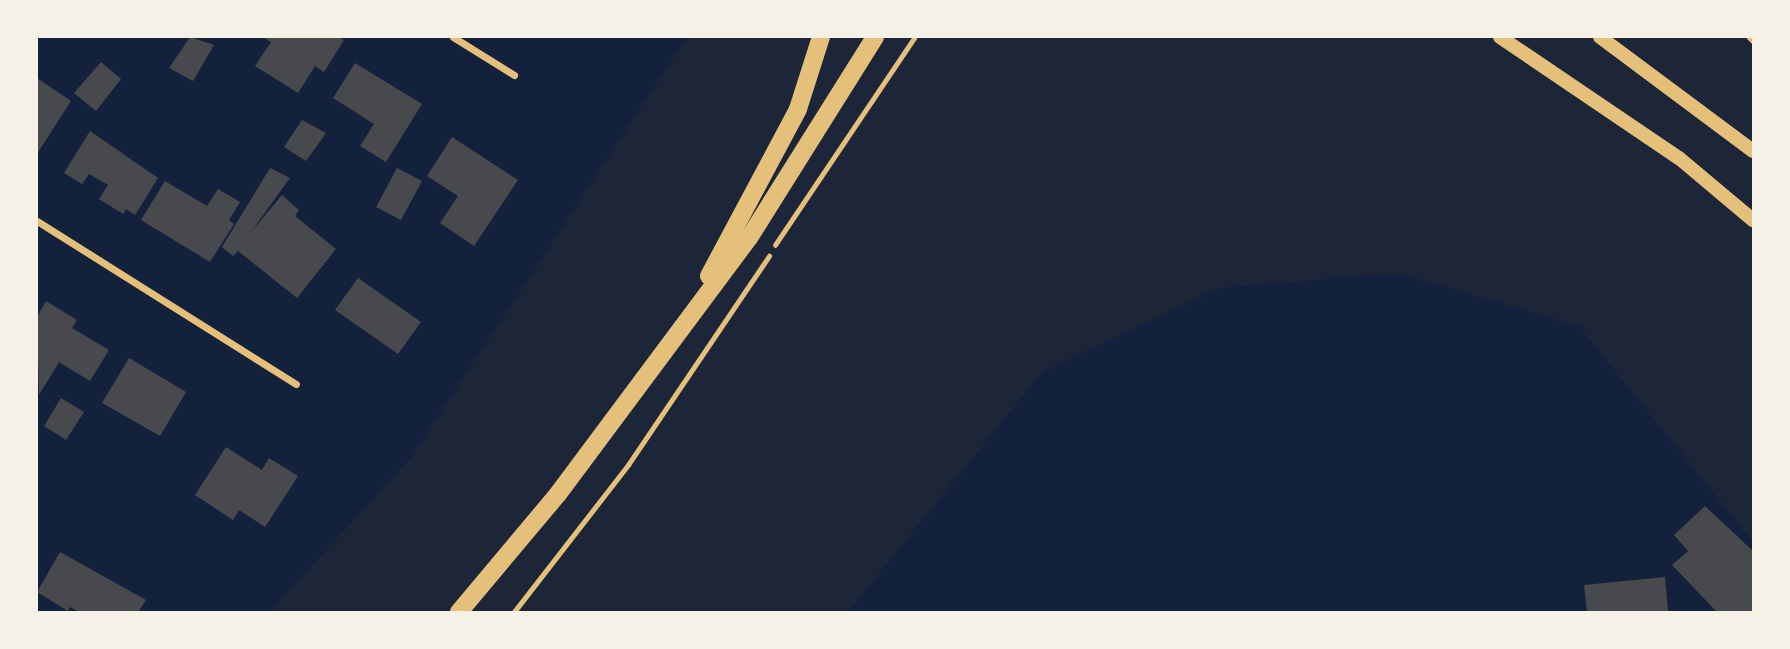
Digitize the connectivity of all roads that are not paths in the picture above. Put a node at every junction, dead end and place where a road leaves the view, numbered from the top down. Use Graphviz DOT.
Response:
graph roads {
  1 [pos="453,37"];
  2 [pos="821,37"];
  3 [pos="875,37"];
  4 [pos="1500,37"];
  5 [pos="1600,37"];
  6 [pos="514,75"];
  7 [pos="1753,151"];
  8 [pos="1753,220"];
  9 [pos="37,221"];
  10 [pos="695,305"];
  11 [pos="296,384"];
  12 [pos="459,612"];
  1 -- 6 [label="street"];
  2 -- 10 [label="main road"];
  3 -- 10 [label="main road"];
  4 -- 8 [label="main road"];
  5 -- 7 [label="main road"];
  9 -- 11 [label="street"];
  10 -- 12 [label="main road"];
}
